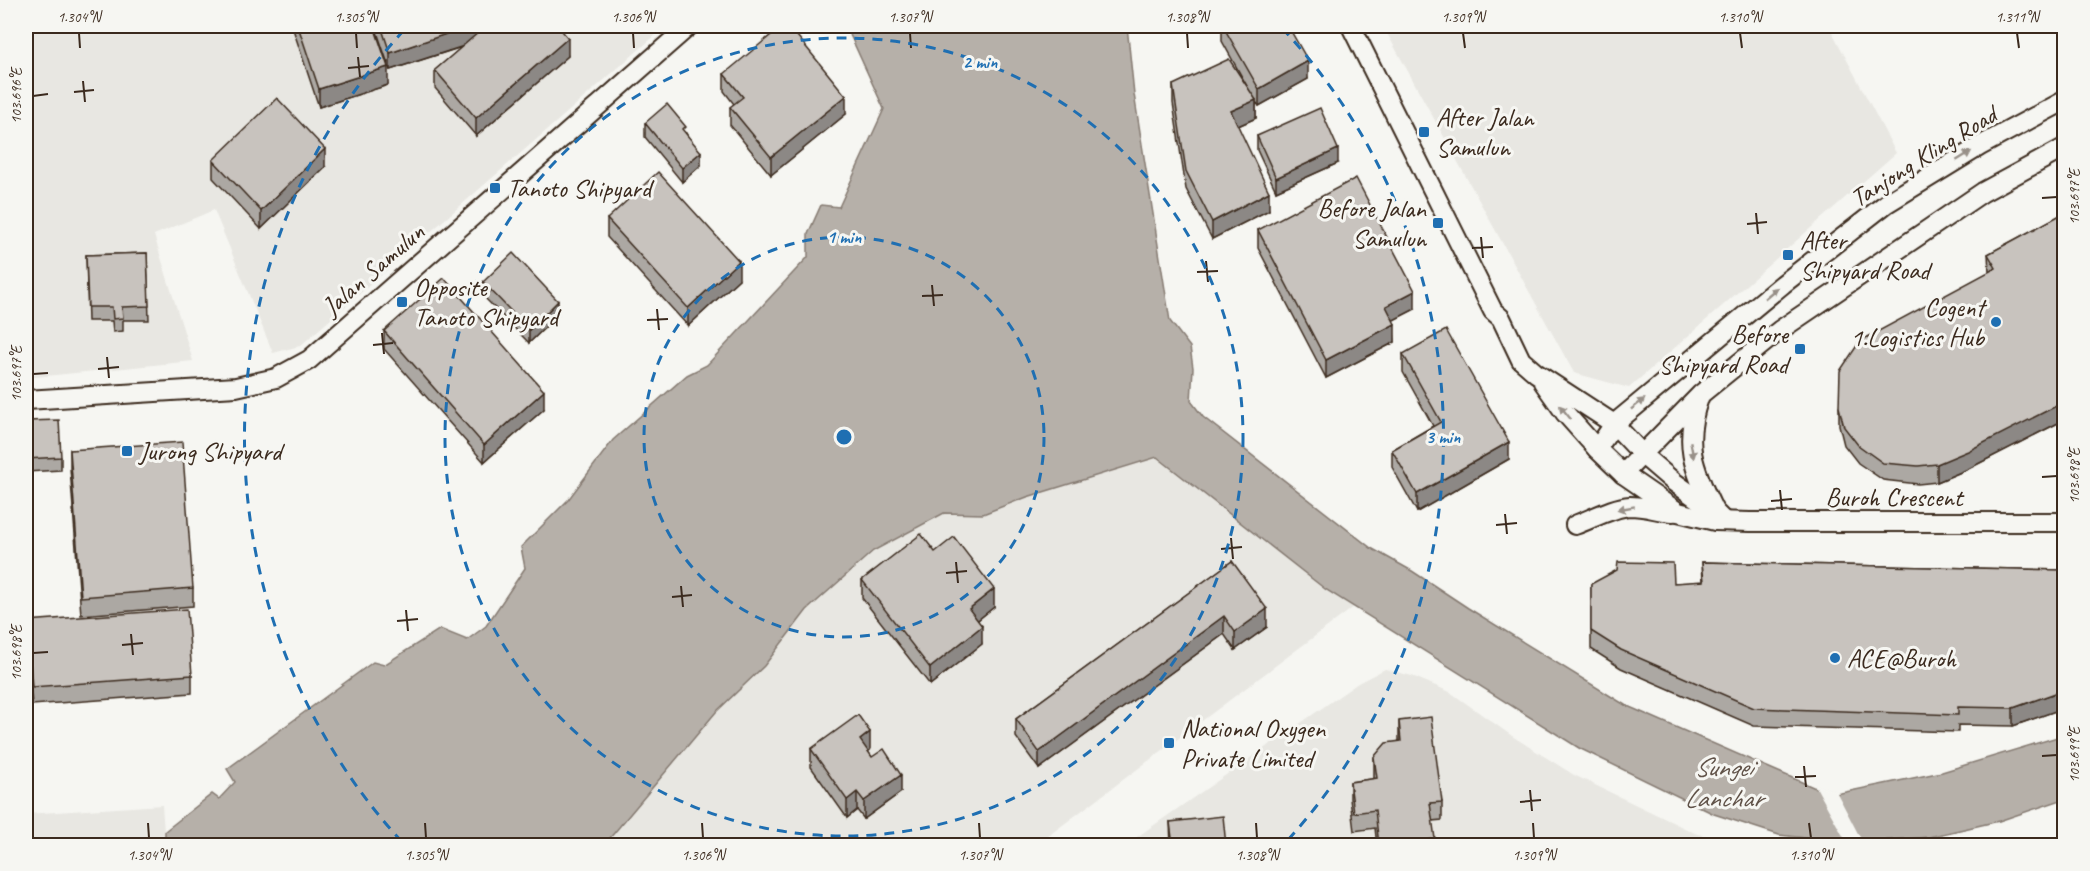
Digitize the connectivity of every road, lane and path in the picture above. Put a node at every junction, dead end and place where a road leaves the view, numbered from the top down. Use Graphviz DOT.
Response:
graph roads {
  1 [pos="689,26"];
  2 [pos="1351,26"];
  3 [pos="2064,101"];
  4 [pos="2064,148"];
  5 [pos="1536,373"];
  6 [pos="1701,394"];
  7 [pos="26,400"];
  8 [pos="1614,424"];
  9 [pos="1597,449"];
  10 [pos="1641,453"];
  11 [pos="1623,474"];
  12 [pos="1678,512"];
  13 [pos="1719,515"];
  14 [pos="2064,522"];
  15 [pos="1575,525"];
  1 -- 7 [label="street, Jalan Samulun"];
  2 -- 5 [label="street"];
  8 -- 3 [label="street, Tanjong Kling Road, one-way"];
  4 -- 6 [label="street"];
  5 -- 8 [label="street"];
  9 -- 5 [label="street, Buroh Crescent, one-way"];
  6 -- 10 [label="street"];
  6 -- 13 [label="street, one-way"];
  8 -- 9 [label="street, Tanjong Kling Road"];
  8 -- 10 [label="street"];
  9 -- 11 [label="street, Buroh Crescent"];
  10 -- 11 [label="street"];
  10 -- 13 [label="street"];
  11 -- 12 [label="street, Buroh Crescent"];
  12 -- 13 [label="street, Buroh Crescent"];
  12 -- 15 [label="street, one-way"];
  13 -- 14 [label="street, Buroh Crescent"];
}
